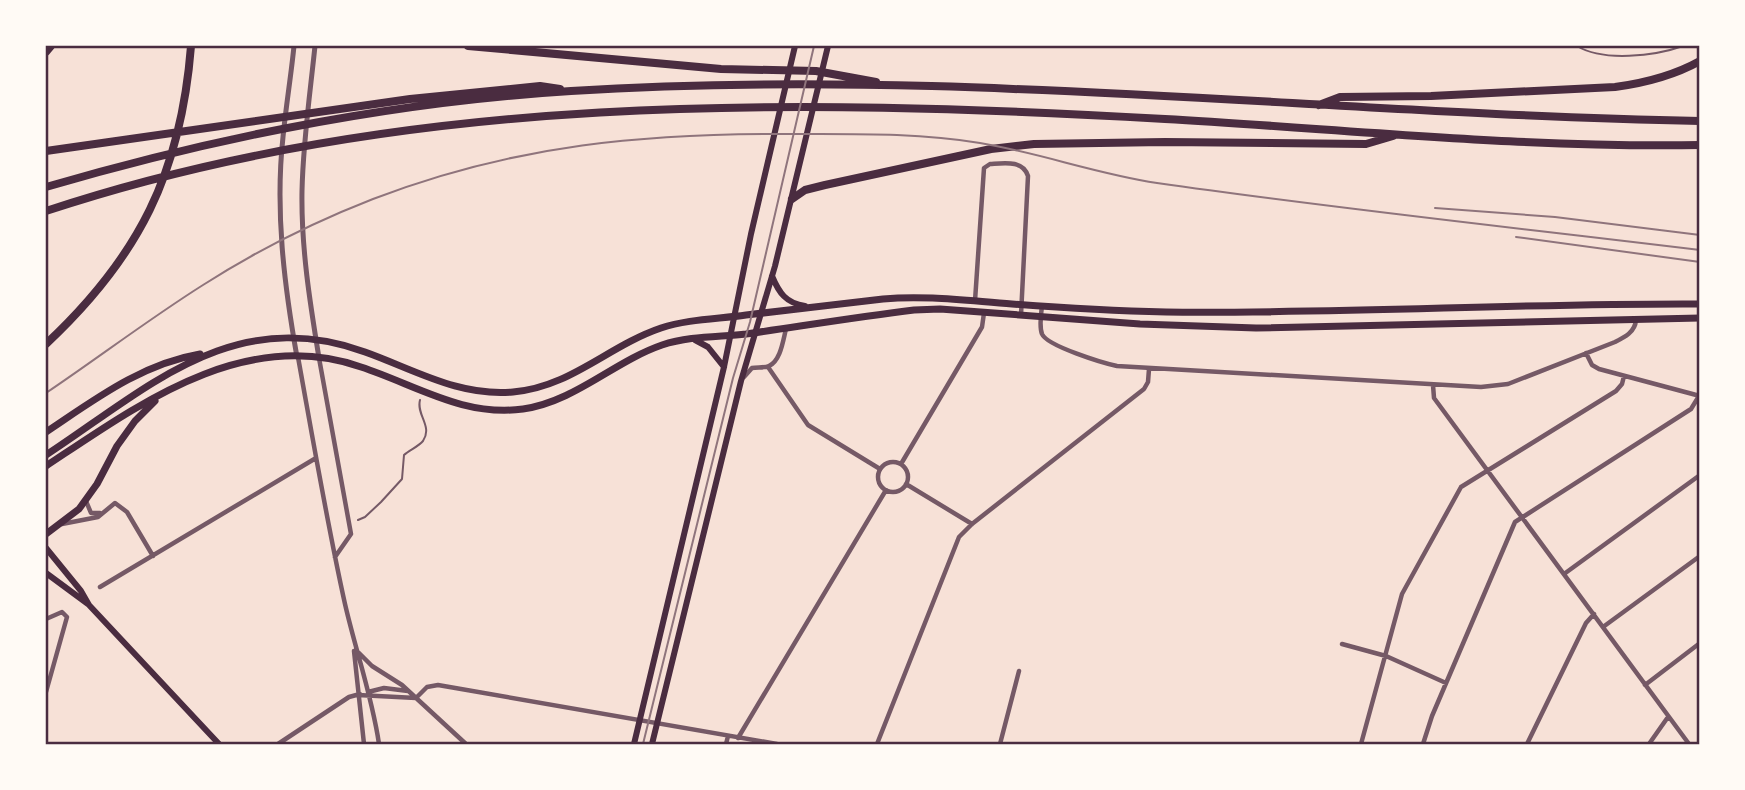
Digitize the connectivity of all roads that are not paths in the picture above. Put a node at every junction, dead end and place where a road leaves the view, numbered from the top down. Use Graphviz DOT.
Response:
graph roads {
  1 [pos="51,46"];
  2 [pos="191,46"];
  3 [pos="294,46"];
  4 [pos="315,46"];
  5 [pos="468,46"];
  6 [pos="795,46"];
  7 [pos="828,46"];
  8 [pos="1577,46"];
  9 [pos="1683,46"];
  10 [pos="46,52"];
  11 [pos="1699,61"];
  12 [pos="899,86"];
  13 [pos="569,91"];
  14 [pos="1316,106"];
  15 [pos="1699,121"];
  16 [pos="1401,134"];
  17 [pos="1699,145"];
  18 [pos="46,151"];
  19 [pos="46,187"];
  20 [pos="792,199"];
  21 [pos="46,211"];
  22 [pos="772,276"];
  23 [pos="975,301"];
  24 [pos="1699,304"];
  25 [pos="1022,305"];
  26 [pos="1042,306"];
  27 [pos="811,307"];
  28 [pos="761,313"];
  29 [pos="984,313"];
  30 [pos="1021,316"];
  31 [pos="734,317"];
  32 [pos="1041,318"];
  33 [pos="1636,318"];
  34 [pos="1699,318"];
  35 [pos="786,328"];
  36 [pos="756,331"];
  37 [pos="730,335"];
  38 [pos="294,337"];
  39 [pos="316,339"];
  40 [pos="689,339"];
  41 [pos="46,344"];
  42 [pos="208,352"];
  43 [pos="1586,353"];
  44 [pos="298,357"];
  45 [pos="319,358"];
  46 [pos="724,367"];
  47 [pos="768,367"];
  48 [pos="1149,369"];
  49 [pos="1624,376"];
  50 [pos="741,381"];
  51 [pos="1433,385"];
  52 [pos="160,396"];
  53 [pos="1699,396"];
  54 [pos="420,400"];
  55 [pos="46,432"];
  56 [pos="46,455"];
  57 [pos="316,458"];
  58 [pos="901,464"];
  59 [pos="46,466"];
  60 [pos="880,469"];
  61 [pos="1487,470"];
  62 [pos="1699,475"];
  63 [pos="906,484"];
  64 [pos="886,490"];
  65 [pos="86,501"];
  66 [pos="108,511"];
  67 [pos="1522,517"];
  68 [pos="358,520"];
  69 [pos="61,524"];
  70 [pos="972,524"];
  71 [pos="46,534"];
  72 [pos="46,548"];
  73 [pos="153,556"];
  74 [pos="1699,556"];
  75 [pos="335,558"];
  76 [pos="46,573"];
  77 [pos="1564,574"];
  78 [pos="100,587"];
  79 [pos="89,605"];
  80 [pos="1594,614"];
  81 [pos="46,619"];
  82 [pos="1603,627"];
  83 [pos="354,643"];
  84 [pos="1699,643"];
  85 [pos="1342,644"];
  86 [pos="1386,656"];
  87 [pos="1018,671"];
  88 [pos="1446,683"];
  89 [pos="1645,685"];
  90 [pos="408,691"];
  91 [pos="46,692"];
  92 [pos="370,693"];
  93 [pos="358,695"];
  94 [pos="416,698"];
  95 [pos="1668,717"];
  96 [pos="642,720"];
  97 [pos="658,723"];
  98 [pos="728,736"];
  99 [pos="738,737"];
  100 [pos="219,744"];
  101 [pos="278,744"];
  102 [pos="364,744"];
  103 [pos="379,744"];
  104 [pos="466,744"];
  105 [pos="634,744"];
  106 [pos="652,744"];
  107 [pos="726,744"];
  108 [pos="777,744"];
  109 [pos="877,744"];
  110 [pos="1000,744"];
  111 [pos="1361,744"];
  112 [pos="1423,744"];
  113 [pos="1527,744"];
  114 [pos="1648,744"];
  115 [pos="1689,744"];
  1 -- 10 [label="highway"];
  2 -- 41 [label="highway"];
  3 -- 38 [label="street"];
  4 -- 39 [label="street"];
  5 -- 12 [label="highway"];
  6 -- 31 [label="main road"];
  7 -- 20 [label="main road"];
  8 -- 9 [label="lane"];
  11 -- 14 [label="highway"];
  12 -- 13 [label="highway"];
  12 -- 14 [label="highway"];
  13 -- 18 [label="highway"];
  13 -- 19 [label="highway"];
  14 -- 15 [label="highway"];
  16 -- 17 [label="highway"];
  16 -- 20 [label="highway"];
  16 -- 21 [label="highway"];
  20 -- 22 [label="main road"];
  22 -- 27 [label="main road"];
  22 -- 28 [label="main road"];
  23 -- 25 [label="main road"];
  23 -- 25 [label="street"];
  23 -- 27 [label="main road"];
  24 -- 26 [label="main road"];
  25 -- 26 [label="main road"];
  25 -- 30 [label="street"];
  26 -- 32 [label="street"];
  27 -- 28 [label="main road"];
  28 -- 31 [label="main road"];
  28 -- 36 [label="main road"];
  29 -- 30 [label="main road"];
  29 -- 35 [label="main road"];
  29 -- 58 [label="street"];
  30 -- 32 [label="main road"];
  31 -- 37 [label="main road"];
  31 -- 39 [label="main road"];
  32 -- 33 [label="main road"];
  32 -- 48 [label="street"];
  33 -- 34 [label="main road"];
  33 -- 43 [label="street"];
  35 -- 36 [label="main road"];
  35 -- 47 [label="street"];
  36 -- 37 [label="main road"];
  36 -- 50 [label="main road"];
  37 -- 40 [label="main road"];
  37 -- 46 [label="main road"];
  38 -- 39 [label="main road"];
  38 -- 42 [label="main road"];
  38 -- 44 [label="street"];
  39 -- 45 [label="street"];
  40 -- 45 [label="main road"];
  40 -- 46 [label="main road"];
  42 -- 55 [label="main road"];
  42 -- 56 [label="main road"];
  43 -- 49 [label="street"];
  43 -- 51 [label="street"];
  44 -- 45 [label="main road"];
  44 -- 52 [label="main road"];
  44 -- 57 [label="street"];
  45 -- 75 [label="street"];
  46 -- 96 [label="main road"];
  47 -- 50 [label="street"];
  47 -- 60 [label="street"];
  48 -- 51 [label="street"];
  48 -- 70 [label="street"];
  49 -- 53 [label="street"];
  49 -- 61 [label="street"];
  50 -- 97 [label="main road"];
  51 -- 61 [label="street"];
  52 -- 59 [label="main road"];
  52 -- 65 [label="main road"];
  53 -- 67 [label="street"];
  54 -- 68 [label="lane"];
  57 -- 73 [label="street"];
  57 -- 75 [label="street"];
  58 -- 60 [label="street"];
  58 -- 63 [label="street"];
  60 -- 64 [label="street"];
  61 -- 67 [label="street"];
  61 -- 86 [label="street"];
  62 -- 77 [label="street"];
  63 -- 64 [label="street"];
  63 -- 70 [label="street"];
  64 -- 99 [label="street"];
  65 -- 66 [label="street"];
  65 -- 69 [label="main road"];
  66 -- 69 [label="street"];
  66 -- 73 [label="street"];
  67 -- 77 [label="street"];
  67 -- 88 [label="street"];
  69 -- 71 [label="main road"];
  70 -- 109 [label="street"];
  72 -- 79 [label="main road"];
  73 -- 78 [label="street"];
  74 -- 82 [label="street"];
  75 -- 83 [label="street"];
  76 -- 79 [label="main road"];
  77 -- 80 [label="street"];
  79 -- 100 [label="main road"];
  80 -- 82 [label="street"];
  80 -- 113 [label="street"];
  81 -- 91 [label="street"];
  82 -- 89 [label="street"];
  83 -- 90 [label="street"];
  83 -- 92 [label="street"];
  83 -- 93 [label="street"];
  84 -- 89 [label="street"];
  85 -- 86 [label="street"];
  86 -- 88 [label="street"];
  86 -- 111 [label="street"];
  87 -- 110 [label="street"];
  88 -- 112 [label="street"];
  89 -- 95 [label="street"];
  90 -- 92 [label="street"];
  90 -- 94 [label="street"];
  92 -- 93 [label="street"];
  92 -- 94 [label="street"];
  92 -- 103 [label="street"];
  93 -- 101 [label="street"];
  93 -- 102 [label="street"];
  94 -- 96 [label="street"];
  94 -- 104 [label="street"];
  95 -- 114 [label="street"];
  95 -- 115 [label="street"];
  96 -- 97 [label="street"];
  96 -- 105 [label="main road"];
  97 -- 98 [label="street"];
  97 -- 106 [label="main road"];
  98 -- 99 [label="street"];
  98 -- 107 [label="street"];
  99 -- 108 [label="street"];
}
